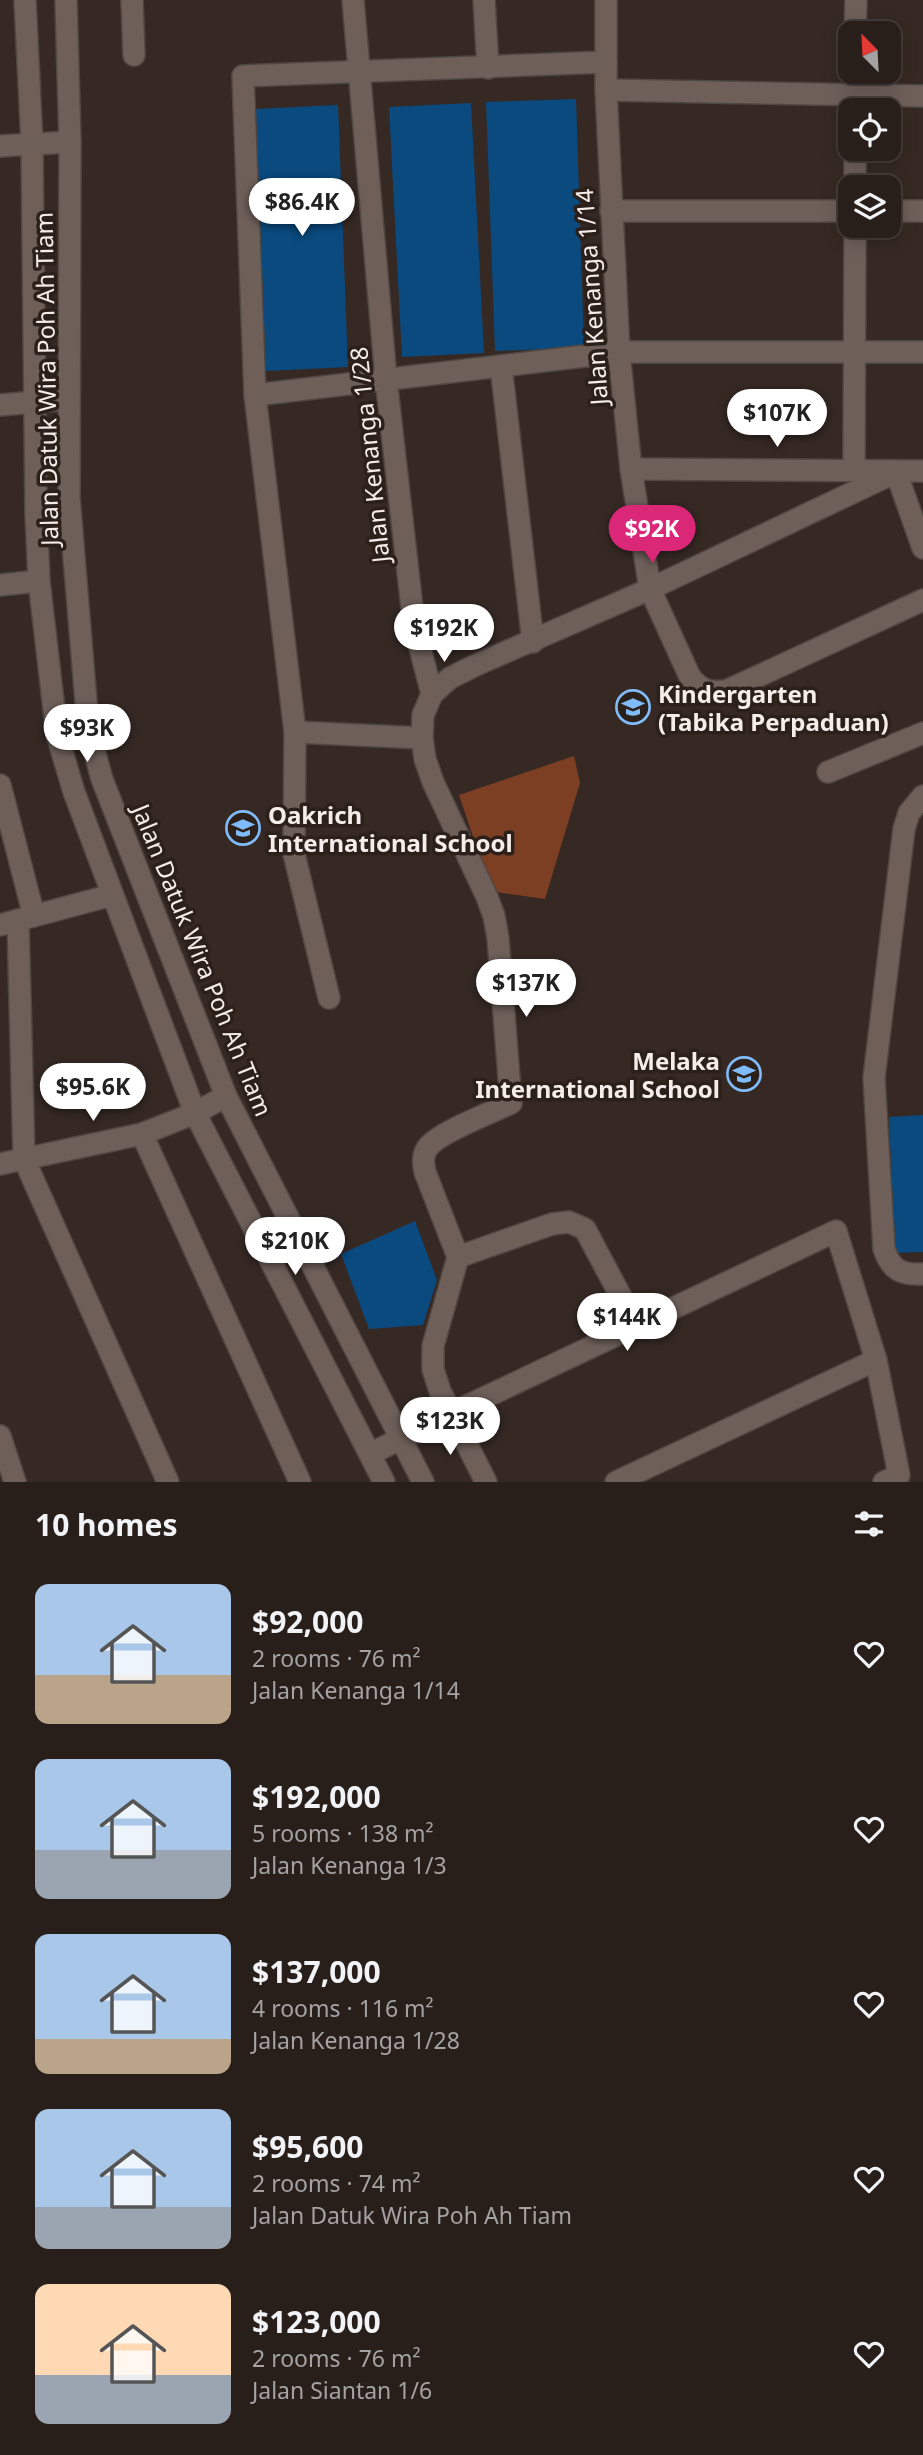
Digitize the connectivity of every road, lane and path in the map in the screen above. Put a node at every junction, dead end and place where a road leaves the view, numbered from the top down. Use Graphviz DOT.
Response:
graph roads {
  1 [pos="25,0"];
  2 [pos="66,0"];
  3 [pos="132,0"];
  4 [pos="354,0"];
  5 [pos="484,0"];
  6 [pos="606,0"];
  7 [pos="856,0"];
  8 [pos="855,21"];
  9 [pos="134,55"];
  10 [pos="606,62"];
  11 [pos="488,68"];
  12 [pos="360,72"];
  13 [pos="606,90"];
  14 [pos="923,96"];
  15 [pos="901,98"];
  16 [pos="838,102"];
  17 [pos="70,142"];
  18 [pos="32,144"];
  19 [pos="0,146"];
  20 [pos="611,211"];
  21 [pos="838,211"];
  22 [pos="901,211"];
  23 [pos="923,211"];
  24 [pos="855,238"];
  25 [pos="619,352"];
  26 [pos="854,352"];
  27 [pos="923,352"];
  28 [pos="501,366"];
  29 [pos="386,379"];
  30 [pos="255,396"];
  31 [pos="68,399"];
  32 [pos="34,402"];
  33 [pos="0,405"];
  34 [pos="631,469"];
  35 [pos="855,471"];
  36 [pos="923,471"];
  37 [pos="896,472"];
  38 [pos="923,548"];
  39 [pos="39,580"];
  40 [pos="0,585"];
  41 [pos="650,589"];
  42 [pos="923,600"];
  43 [pos="533,642"];
  44 [pos="432,694"];
  45 [pos="295,732"];
  46 [pos="923,733"];
  47 [pos="422,738"];
  48 [pos="828,772"];
  49 [pos="0,785"];
  50 [pos="923,796"];
  51 [pos="112,895"];
  52 [pos="17,920"];
  53 [pos="329,998"];
  54 [pos="226,1096"];
  55 [pos="195,1113"];
  56 [pos="142,1134"];
  57 [pos="23,1160"];
  58 [pos="0,1164"];
  59 [pos="458,1257"];
  60 [pos="923,1274"];
  61 [pos="636,1325"];
  62 [pos="876,1360"];
  63 [pos="452,1413"];
  64 [pos="0,1436"];
  65 [pos="401,1438"];
  66 [pos="370,1454"];
  67 [pos="891,1478"];
  68 [pos="15,1482"];
  69 [pos="168,1482"];
  70 [pos="300,1482"];
  71 [pos="384,1482"];
  72 [pos="423,1482"];
  73 [pos="486,1482"];
  74 [pos="616,1482"];
  1 -- 18 [label="street, Jalan Datuk Wira Poh Ah Tiam"];
  2 -- 17 [label="street, Jalan Datuk Wira Poh Ah Tiam"];
  3 -- 9 [label="street"];
  4 -- 12 [label="street, Jalan Kenanga 1/28"];
  5 -- 11 [label="street"];
  6 -- 10 [label="street, Jalan Kenanga 1/14"];
  7 -- 8 [label="street"];
  10 -- 11 [label="street"];
  10 -- 13 [label="street, Jalan Kenanga 1/14"];
  11 -- 12 [label="street"];
  12 -- 29 [label="street, Jalan Kenanga 1/28"];
  12 -- 30 [label="street"];
  13 -- 16 [label="street"];
  13 -- 20 [label="street, Jalan Kenanga 1/14"];
  14 -- 15 [label="street"];
  17 -- 18 [label="street"];
  17 -- 31 [label="street, Jalan Datuk Wira Poh Ah Tiam"];
  18 -- 19 [label="street"];
  18 -- 32 [label="street, Jalan Datuk Wira Poh Ah Tiam"];
  20 -- 21 [label="street"];
  20 -- 25 [label="street, Jalan Kenanga 1/14"];
  22 -- 23 [label="street"];
  24 -- 26 [label="street"];
  25 -- 26 [label="street"];
  25 -- 28 [label="street"];
  25 -- 34 [label="street, Jalan Kenanga 1/14"];
  26 -- 27 [label="street"];
  26 -- 35 [label="street"];
  28 -- 29 [label="street"];
  28 -- 43 [label="street"];
  29 -- 30 [label="street"];
  29 -- 44 [label="street, Jalan Kenanga 1/28"];
  30 -- 45 [label="street"];
  31 -- 32 [label="street"];
  31 -- 54 [label="street, Jalan Datuk Wira Poh Ah Tiam"];
  32 -- 33 [label="street"];
  32 -- 39 [label="street, Jalan Datuk Wira Poh Ah Tiam"];
  34 -- 35 [label="street"];
  34 -- 41 [label="street, Jalan Kenanga 1/14"];
  35 -- 37 [label="street"];
  36 -- 37 [label="street"];
  37 -- 38 [label="street"];
  37 -- 41 [label="street"];
  39 -- 40 [label="street"];
  39 -- 51 [label="street, Jalan Datuk Wira Poh Ah Tiam"];
  41 -- 42 [label="street, Jalan Kenanga 1/14"];
  41 -- 43 [label="street"];
  43 -- 44 [label="street"];
  44 -- 47 [label="street"];
  45 -- 47 [label="street"];
  45 -- 53 [label="street"];
  46 -- 48 [label="street"];
  47 -- 59 [label="street"];
  49 -- 52 [label="street"];
  50 -- 60 [label="street"];
  51 -- 52 [label="street"];
  51 -- 55 [label="street, Jalan Datuk Wira Poh Ah Tiam"];
  52 -- 57 [label="street"];
  54 -- 55 [label="street"];
  54 -- 65 [label="street, Jalan Datuk Wira Poh Ah Tiam"];
  55 -- 56 [label="street"];
  55 -- 66 [label="street, Jalan Datuk Wira Poh Ah Tiam"];
  56 -- 57 [label="street"];
  56 -- 70 [label="street"];
  57 -- 58 [label="street"];
  57 -- 69 [label="street"];
  59 -- 61 [label="street"];
  59 -- 63 [label="street"];
  61 -- 62 [label="street"];
  61 -- 63 [label="street"];
  62 -- 67 [label="street"];
  62 -- 74 [label="street"];
  63 -- 65 [label="street"];
  63 -- 73 [label="street"];
  64 -- 68 [label="street"];
  65 -- 66 [label="street"];
  65 -- 72 [label="street, Jalan Datuk Wira Poh Ah Tiam"];
  66 -- 71 [label="street, Jalan Datuk Wira Poh Ah Tiam"];
}
